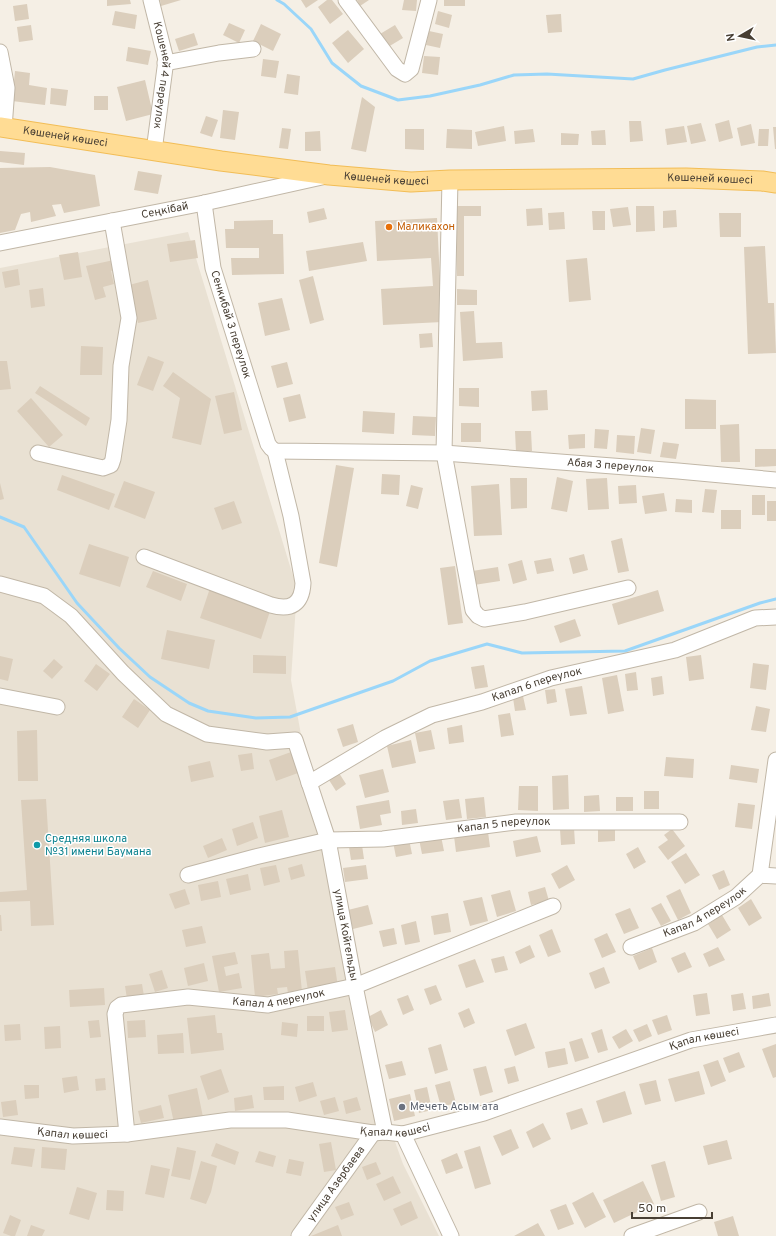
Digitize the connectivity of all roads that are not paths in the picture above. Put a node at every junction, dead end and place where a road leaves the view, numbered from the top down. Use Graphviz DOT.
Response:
graph roads {
  1 [pos="151,0"];
  2 [pos="346,0"];
  3 [pos="429,0"];
  4 [pos="253,49"];
  5 [pos="0,52"];
  6 [pos="165,63"];
  7 [pos="2,128"];
  8 [pos="154,151"];
  9 [pos="329,176"];
  10 [pos="450,180"];
  11 [pos="776,183"];
  12 [pos="204,203"];
  13 [pos="112,221"];
  14 [pos="0,243"];
  15 [pos="272,447"];
  16 [pos="38,453"];
  17 [pos="444,453"];
  18 [pos="776,480"];
  19 [pos="144,557"];
  20 [pos="0,584"];
  21 [pos="628,588"];
  22 [pos="776,617"];
  23 [pos="0,696"];
  24 [pos="57,707"];
  25 [pos="776,760"];
  26 [pos="310,783"];
  27 [pos="680,822"];
  28 [pos="328,840"];
  29 [pos="188,875"];
  30 [pos="760,875"];
  31 [pos="776,876"];
  32 [pos="553,906"];
  33 [pos="631,947"];
  34 [pos="355,986"];
  35 [pos="776,1026"];
  36 [pos="0,1127"];
  37 [pos="379,1132"];
  38 [pos="127,1134"];
  39 [pos="403,1134"];
  40 [pos="699,1212"];
  41 [pos="299,1236"];
  42 [pos="451,1236"];
  43 [pos="632,1236"];
  1 -- 6 [label="street, Кошеней 4 переулок"];
  2 -- 3 [label="street"];
  4 -- 6 [label="street"];
  5 -- 7 [label="street"];
  6 -- 8 [label="street, Кошеней 4 переулок"];
  7 -- 8 [label="main road, Көшеней көшесі"];
  8 -- 9 [label="main road, Көшеней көшесі"];
  9 -- 10 [label="main road, Көшеней көшесі"];
  9 -- 12 [label="street, Сеңкібай"];
  10 -- 11 [label="main road, Көшеней көшесі"];
  10 -- 17 [label="street"];
  12 -- 13 [label="street, Сеңкібай"];
  12 -- 15 [label="street, Сенкибай 3 переулок"];
  13 -- 14 [label="street, Сеңкібай"];
  13 -- 16 [label="street"];
  15 -- 17 [label="street, Абая 3 переулок"];
  15 -- 19 [label="street, Сенкибай 3 переулок"];
  17 -- 18 [label="street, Абая 3 переулок"];
  17 -- 21 [label="street"];
  20 -- 26 [label="street, улица Койгельды"];
  22 -- 26 [label="street, Капал 6 переулок"];
  23 -- 24 [label="street"];
  25 -- 30 [label="street"];
  26 -- 28 [label="street, улица Койгельды"];
  27 -- 28 [label="street, Капал 5 переулок"];
  28 -- 29 [label="street, Капал 5 переулок"];
  28 -- 34 [label="street, улица Койгельды"];
  30 -- 31 [label="street"];
  30 -- 33 [label="street, Капал 4 переулок"];
  32 -- 34 [label="street, Капал 4 переулок"];
  34 -- 37 [label="street, улица Койгельды"];
  34 -- 38 [label="street, Капал 4 переулок"];
  35 -- 39 [label="street, Қапал көшесі"];
  36 -- 38 [label="street, Қапал көшесі"];
  37 -- 38 [label="street, Қапал көшесі"];
  37 -- 39 [label="street, Қапал көшесі"];
  37 -- 41 [label="street, улица Азербаева"];
  39 -- 42 [label="street"];
  40 -- 43 [label="street"];
}
